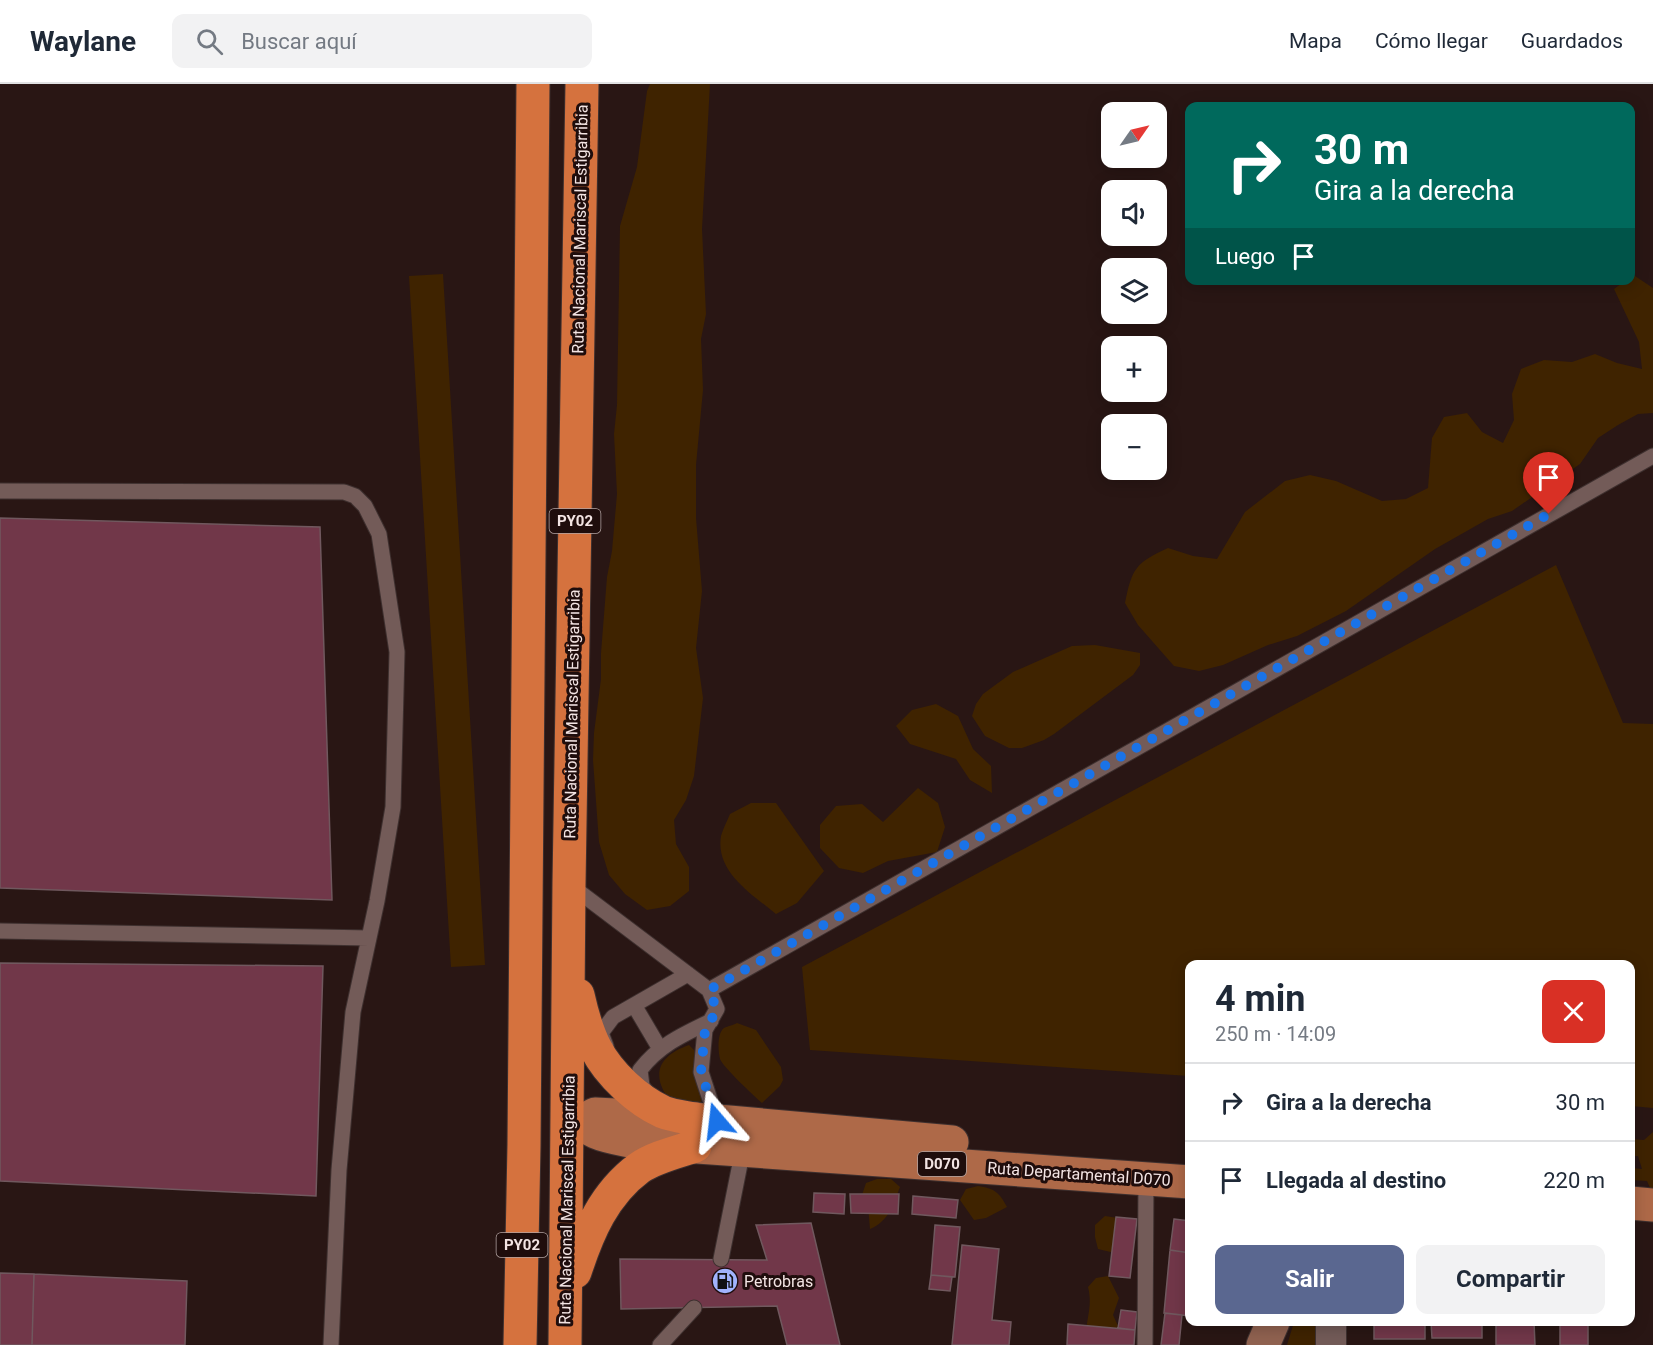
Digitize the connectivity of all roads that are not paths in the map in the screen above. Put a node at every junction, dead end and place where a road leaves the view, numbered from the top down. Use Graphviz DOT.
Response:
graph roads {
  1 [pos="533,84"];
  2 [pos="582,84"];
  3 [pos="1653,456"];
  4 [pos="0,491"];
  5 [pos="528,700"];
  6 [pos="569,884"];
  7 [pos="0,932"];
  8 [pos="369,938"];
  9 [pos="569,959"];
  10 [pos="688,974"];
  11 [pos="709,990"];
  12 [pos="634,1005"];
  13 [pos="711,1021"];
  14 [pos="660,1049"];
  15 [pos="636,1094"];
  16 [pos="571,1121"];
  17 [pos="693,1124"];
  18 [pos="743,1149"];
  19 [pos="1185,1164"];
  20 [pos="1146,1179"];
  21 [pos="1185,1182"];
  22 [pos="1635,1203"];
  23 [pos="1653,1205"];
  24 [pos="721,1259"];
  25 [pos="566,1303"];
  26 [pos="694,1308"];
  27 [pos="1271,1326"];
  28 [pos="1331,1326"];
  29 [pos="332,1345"];
  30 [pos="520,1345"];
  31 [pos="537,1345"];
  32 [pos="565,1345"];
  33 [pos="660,1345"];
  34 [pos="1145,1345"];
  35 [pos="1263,1345"];
  36 [pos="1331,1345"];
  1 -- 5 [label="highway, PY02"];
  2 -- 6 [label="highway, Ruta Nacional Mariscal Estigarribia / PY02"];
  3 -- 11 [label="lane"];
  4 -- 8 [label="lane"];
  5 -- 16 [label="highway"];
  5 -- 30 [label="highway, PY02"];
  6 -- 9 [label="highway, Ruta Nacional Mariscal Estigarribia / PY02"];
  6 -- 10 [label="lane"];
  7 -- 8 [label="lane"];
  8 -- 29 [label="lane"];
  9 -- 15 [label="highway"];
  9 -- 16 [label="highway, Ruta Nacional Mariscal Estigarribia / PY02"];
  10 -- 11 [label="lane"];
  10 -- 12 [label="lane"];
  11 -- 13 [label="lane"];
  12 -- 14 [label="lane"];
  12 -- 15 [label="lane"];
  13 -- 14 [label="lane"];
  13 -- 17 [label="lane"];
  14 -- 17 [label="lane"];
  15 -- 17 [label="highway"];
  16 -- 17 [label="main road, Ruta Departamental D070 / D070"];
  16 -- 25 [label="highway, Ruta Nacional Mariscal Estigarribia / PY02"];
  16 -- 31 [label="highway"];
  17 -- 18 [label="main road, Ruta Departamental D070 / D070"];
  17 -- 19 [label="main road, Ruta Departamental D070 / D070"];
  17 -- 25 [label="highway"];
  18 -- 20 [label="main road, Ruta Departamental D070 / D070"];
  18 -- 24 [label="lane"];
  20 -- 21 [label="main road, Ruta Departamental D070 / D070"];
  20 -- 34 [label="lane"];
  22 -- 23 [label="main road"];
  25 -- 32 [label="highway, Ruta Nacional Mariscal Estigarribia / PY02"];
  26 -- 33 [label="lane"];
  27 -- 35 [label="street"];
  28 -- 36 [label="street"];
}
